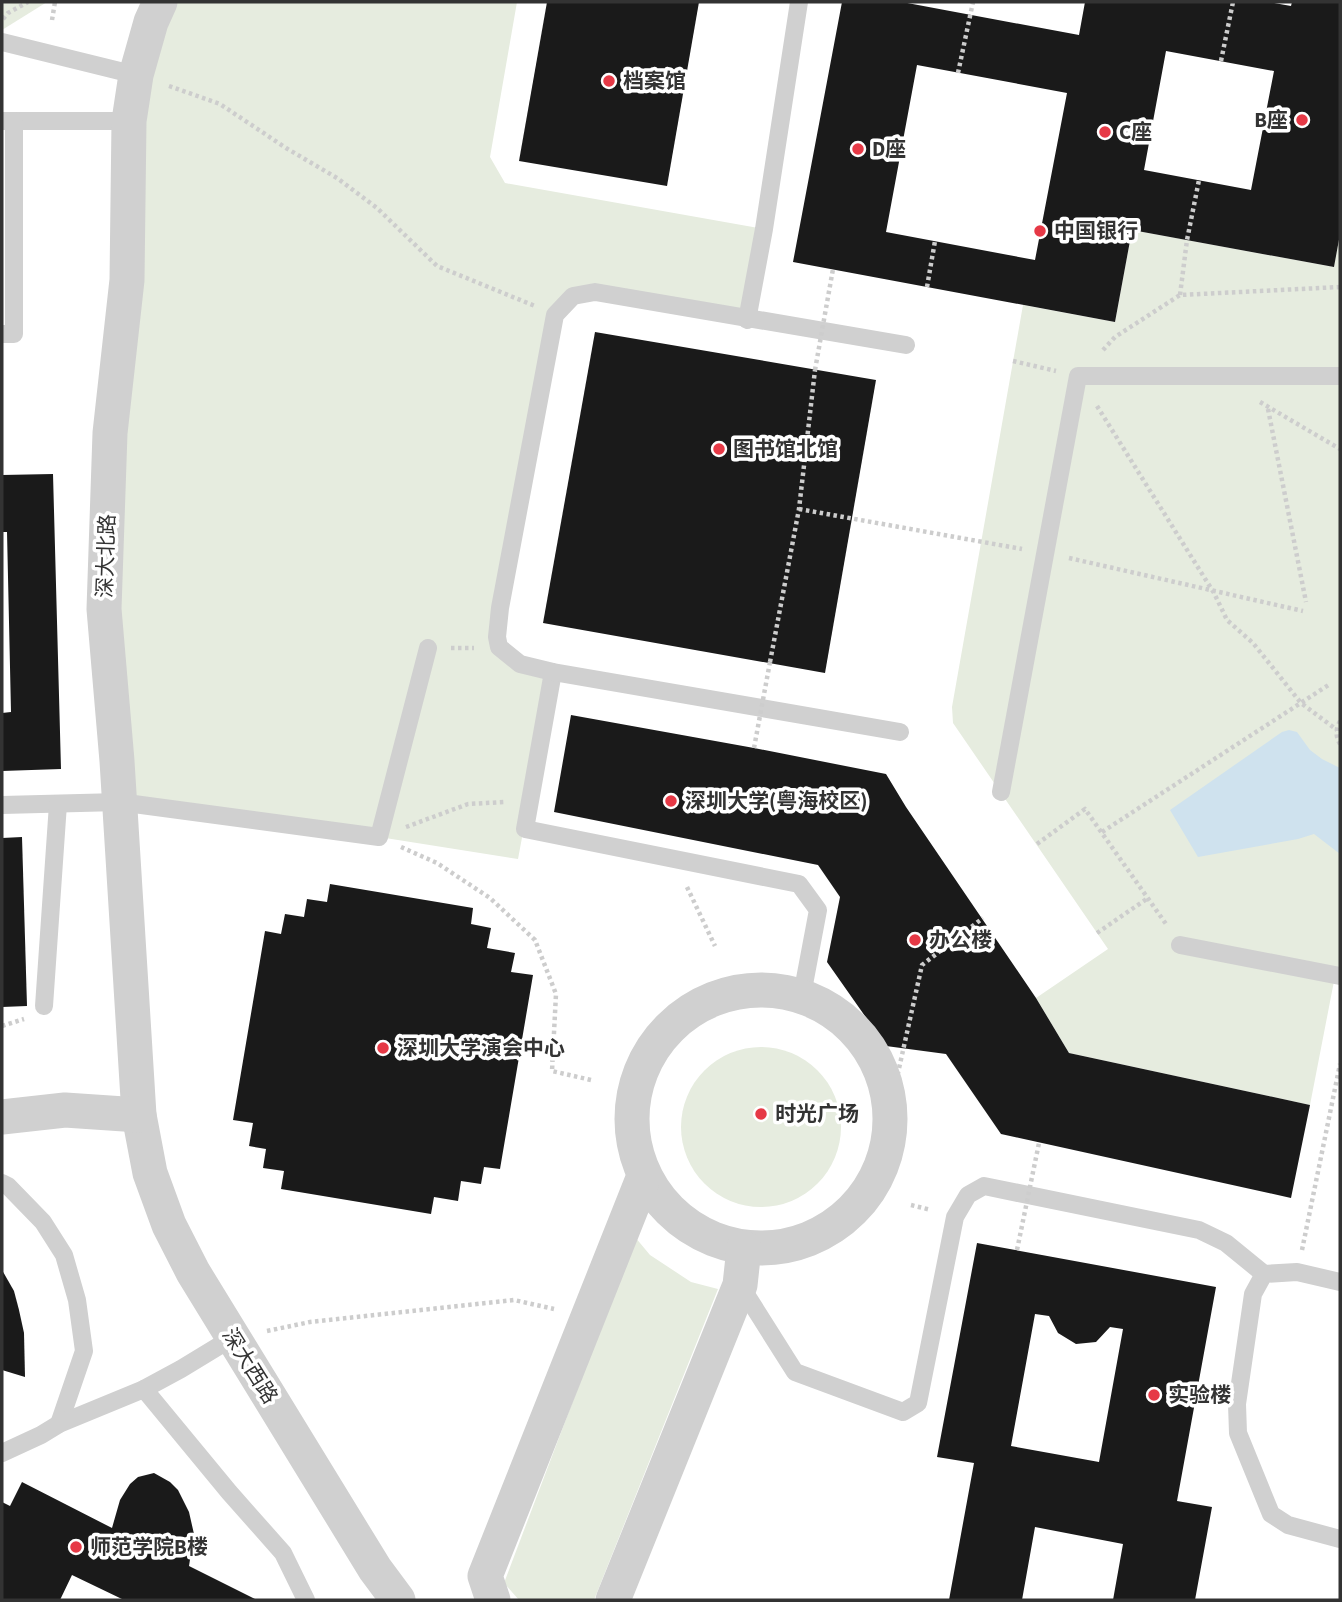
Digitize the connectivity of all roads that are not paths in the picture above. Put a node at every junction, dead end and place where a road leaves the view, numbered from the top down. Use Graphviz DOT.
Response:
graph roads {
  1 [pos="160,2"];
  2 [pos="799,2"];
  3 [pos="2,42"];
  4 [pos="136,75"];
  5 [pos="8,121"];
  6 [pos="129,121"];
  7 [pos="747,320"];
  8 [pos="2,334"];
  9 [pos="905,345"];
  10 [pos="1340,376"];
  11 [pos="428,648"];
  12 [pos="553,672"];
  13 [pos="900,732"];
  14 [pos="1001,792"];
  15 [pos="119,802"];
  16 [pos="58,804"];
  17 [pos="2,805"];
  18 [pos="1180,945"];
  19 [pos="1340,976"];
  20 [pos="802,995"];
  21 [pos="44,1006"];
  22 [pos="139,1115"];
  23 [pos="2,1117"];
  24 [pos="644,1176"];
  25 [pos="2,1184"];
  26 [pos="744,1248"];
  27 [pos="1264,1274"];
  28 [pos="1340,1282"];
  29 [pos="740,1285"];
  30 [pos="232,1338"];
  31 [pos="144,1389"];
  32 [pos="59,1424"];
  33 [pos="2,1452"];
  34 [pos="1340,1539"];
  35 [pos="306,1600"];
  36 [pos="398,1600"];
  37 [pos="493,1600"];
  38 [pos="613,1600"];
  1 -- 4 [label="street, 深大北路"];
  2 -- 7 [label="lane"];
  3 -- 4 [label="lane"];
  4 -- 6 [label="street, 深大北路"];
  5 -- 6 [label="lane"];
  5 -- 8 [label="lane"];
  6 -- 15 [label="street, 深大北路"];
  7 -- 9 [label="lane"];
  7 -- 12 [label="lane"];
  10 -- 14 [label="lane"];
  11 -- 15 [label="lane"];
  12 -- 13 [label="lane"];
  12 -- 20 [label="lane"];
  15 -- 16 [label="lane"];
  15 -- 22 [label="street, 深大北路"];
  16 -- 17 [label="lane"];
  16 -- 21 [label="lane"];
  18 -- 19 [label="lane"];
  20 -- 24 [label="street"];
  20 -- 26 [label="street"];
  22 -- 23 [label="street"];
  22 -- 30 [label="street, 深大西路"];
  24 -- 26 [label="street"];
  24 -- 37 [label="street"];
  25 -- 32 [label="lane"];
  26 -- 29 [label="street"];
  27 -- 28 [label="lane"];
  27 -- 29 [label="lane"];
  27 -- 34 [label="lane"];
  29 -- 38 [label="street"];
  30 -- 31 [label="lane"];
  30 -- 36 [label="street, 深大西路"];
  31 -- 32 [label="lane"];
  31 -- 35 [label="lane"];
  32 -- 33 [label="lane"];
}
